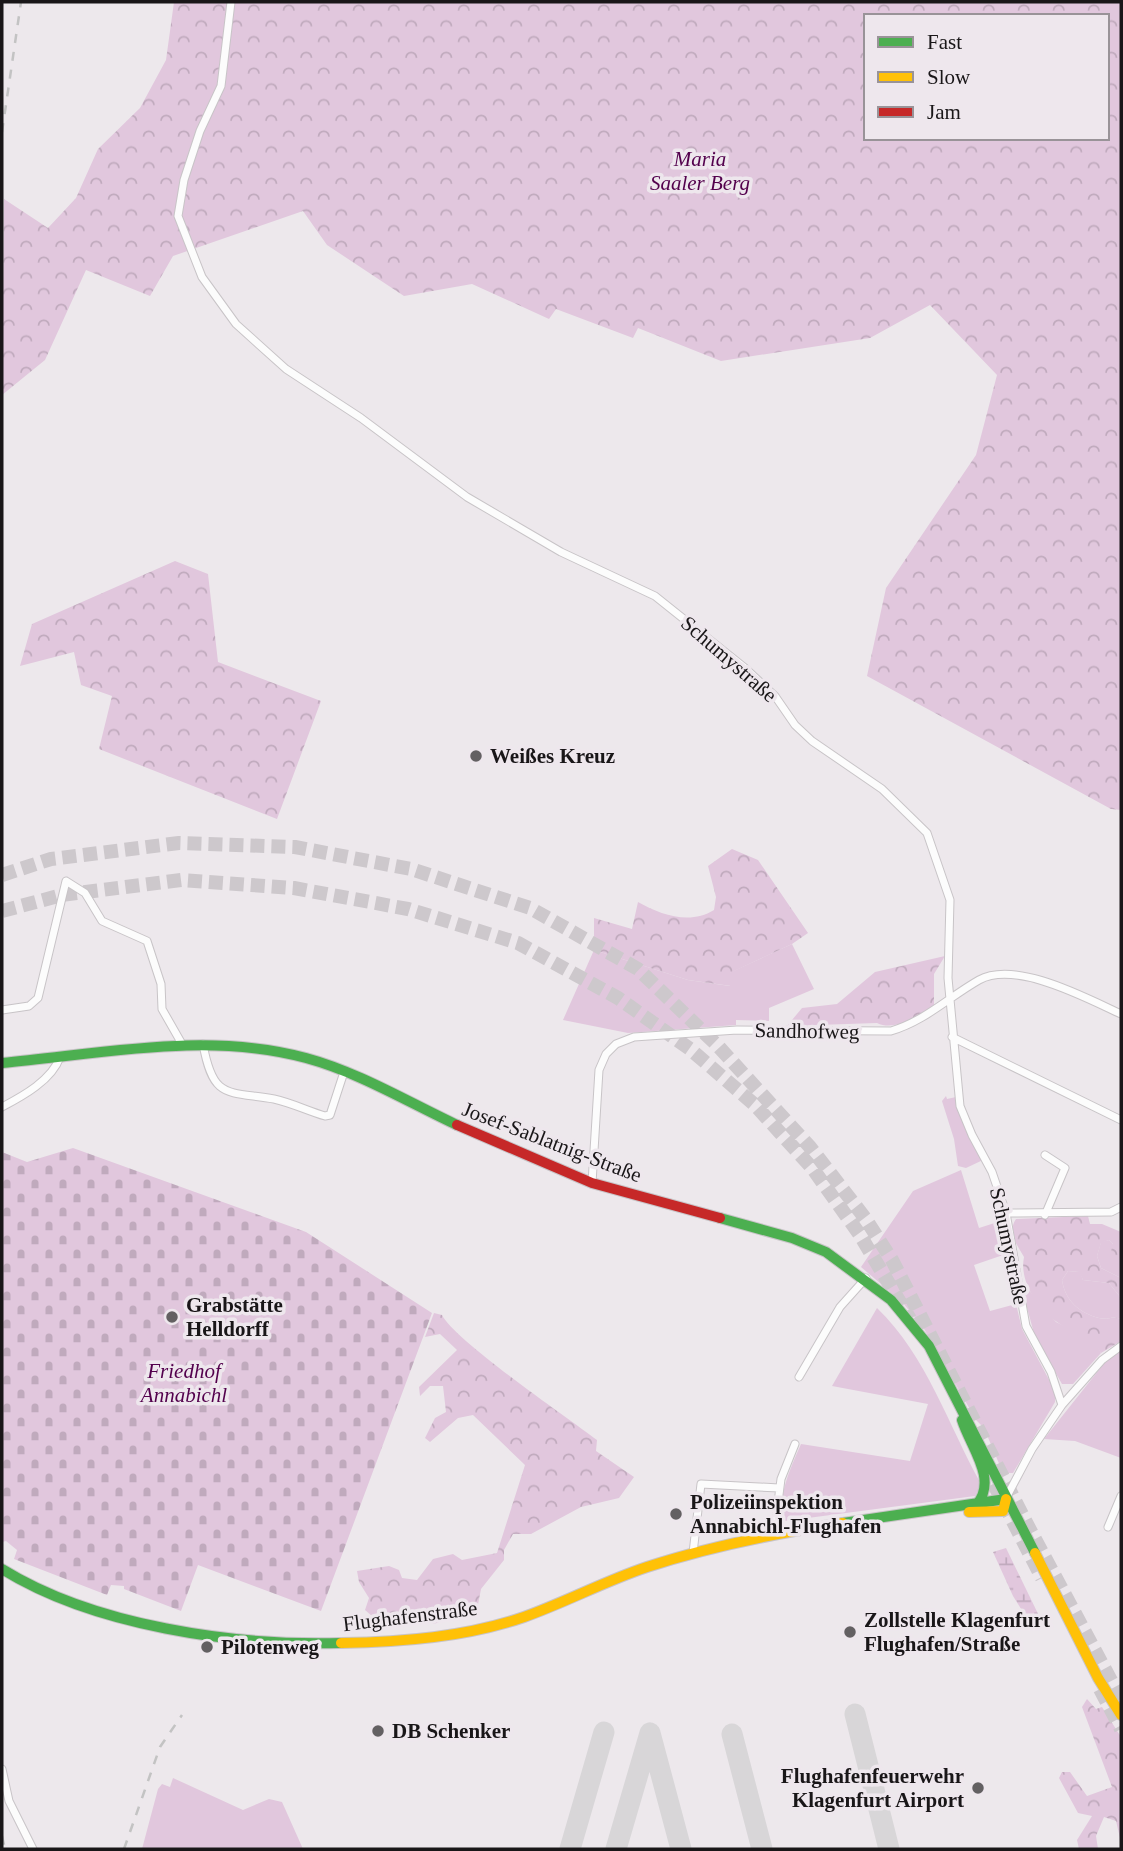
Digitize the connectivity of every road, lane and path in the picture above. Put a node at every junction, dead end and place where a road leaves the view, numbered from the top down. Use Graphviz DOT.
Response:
graph roads {
  1 [pos="231,2"];
  2 [pos="949,1001"];
  3 [pos="2,1010"];
  4 [pos="1121,1014"];
  5 [pos="952,1037"];
  6 [pos="183,1044"];
  7 [pos="203,1044"];
  8 [pos="60,1057"];
  9 [pos="2,1063"];
  10 [pos="344,1072"];
  11 [pos="2,1107"];
  12 [pos="1121,1120"];
  13 [pos="1045,1155"];
  14 [pos="592,1183"];
  15 [pos="1121,1207"];
  16 [pos="1006,1213"];
  17 [pos="1045,1215"];
  18 [pos="866,1278"];
  19 [pos="1121,1346"];
  20 [pos="799,1377"];
  21 [pos="1062,1405"];
  22 [pos="960,1407"];
  23 [pos="795,1444"];
  24 [pos="779,1488"];
  25 [pos="1121,1496"];
  26 [pos="1006,1499"];
  27 [pos="975,1505"];
  28 [pos="944,1512"];
  29 [pos="1108,1527"];
  30 [pos="774,1534"];
  31 [pos="693,1553"];
  32 [pos="2,1569"];
  33 [pos="1121,1715"];
  34 [pos="2,1769"];
  35 [pos="33,1849"];
  1 -- 2 [label="street, Schumystraße"];
  2 -- 4 [label="street, Sandhofweg"];
  2 -- 5 [label="street, Schumystraße"];
  2 -- 14 [label="street, Sandhofweg"];
  3 -- 6 [label="street"];
  5 -- 12 [label="street"];
  5 -- 16 [label="street, Schumystraße"];
  6 -- 7 [label="main road, Josef-Sablatnig-Straße"];
  6 -- 8 [label="main road, Josef-Sablatnig-Straße"];
  7 -- 10 [label="main road, Josef-Sablatnig-Straße"];
  7 -- 10 [label="street"];
  8 -- 9 [label="main road, Josef-Sablatnig-Straße"];
  8 -- 11 [label="street"];
  10 -- 14 [label="main road, Josef-Sablatnig-Straße"];
  13 -- 17 [label="street"];
  14 -- 18 [label="main road, Josef-Sablatnig-Straße"];
  15 -- 17 [label="street"];
  16 -- 17 [label="street"];
  16 -- 21 [label="street, Schumystraße"];
  18 -- 20 [label="street"];
  18 -- 22 [label="main road, Josef-Sablatnig-Straße"];
  19 -- 21 [label="street"];
  21 -- 26 [label="street"];
  22 -- 26 [label="main road, Josef-Sablatnig-Straße"];
  22 -- 27 [label="main road"];
  23 -- 24 [label="street"];
  24 -- 30 [label="street"];
  24 -- 31 [label="street"];
  25 -- 29 [label="street"];
  26 -- 27 [label="main road, Flughafenstraße"];
  26 -- 28 [label="main road, Flughafenstraße"];
  26 -- 33 [label="main road, Josef-Sablatnig-Straße"];
  27 -- 28 [label="main road, Flughafenstraße"];
  28 -- 30 [label="main road, Flughafenstraße"];
  30 -- 31 [label="main road, Flughafenstraße"];
  31 -- 32 [label="main road, Flughafenstraße"];
  34 -- 35 [label="street"];
}
